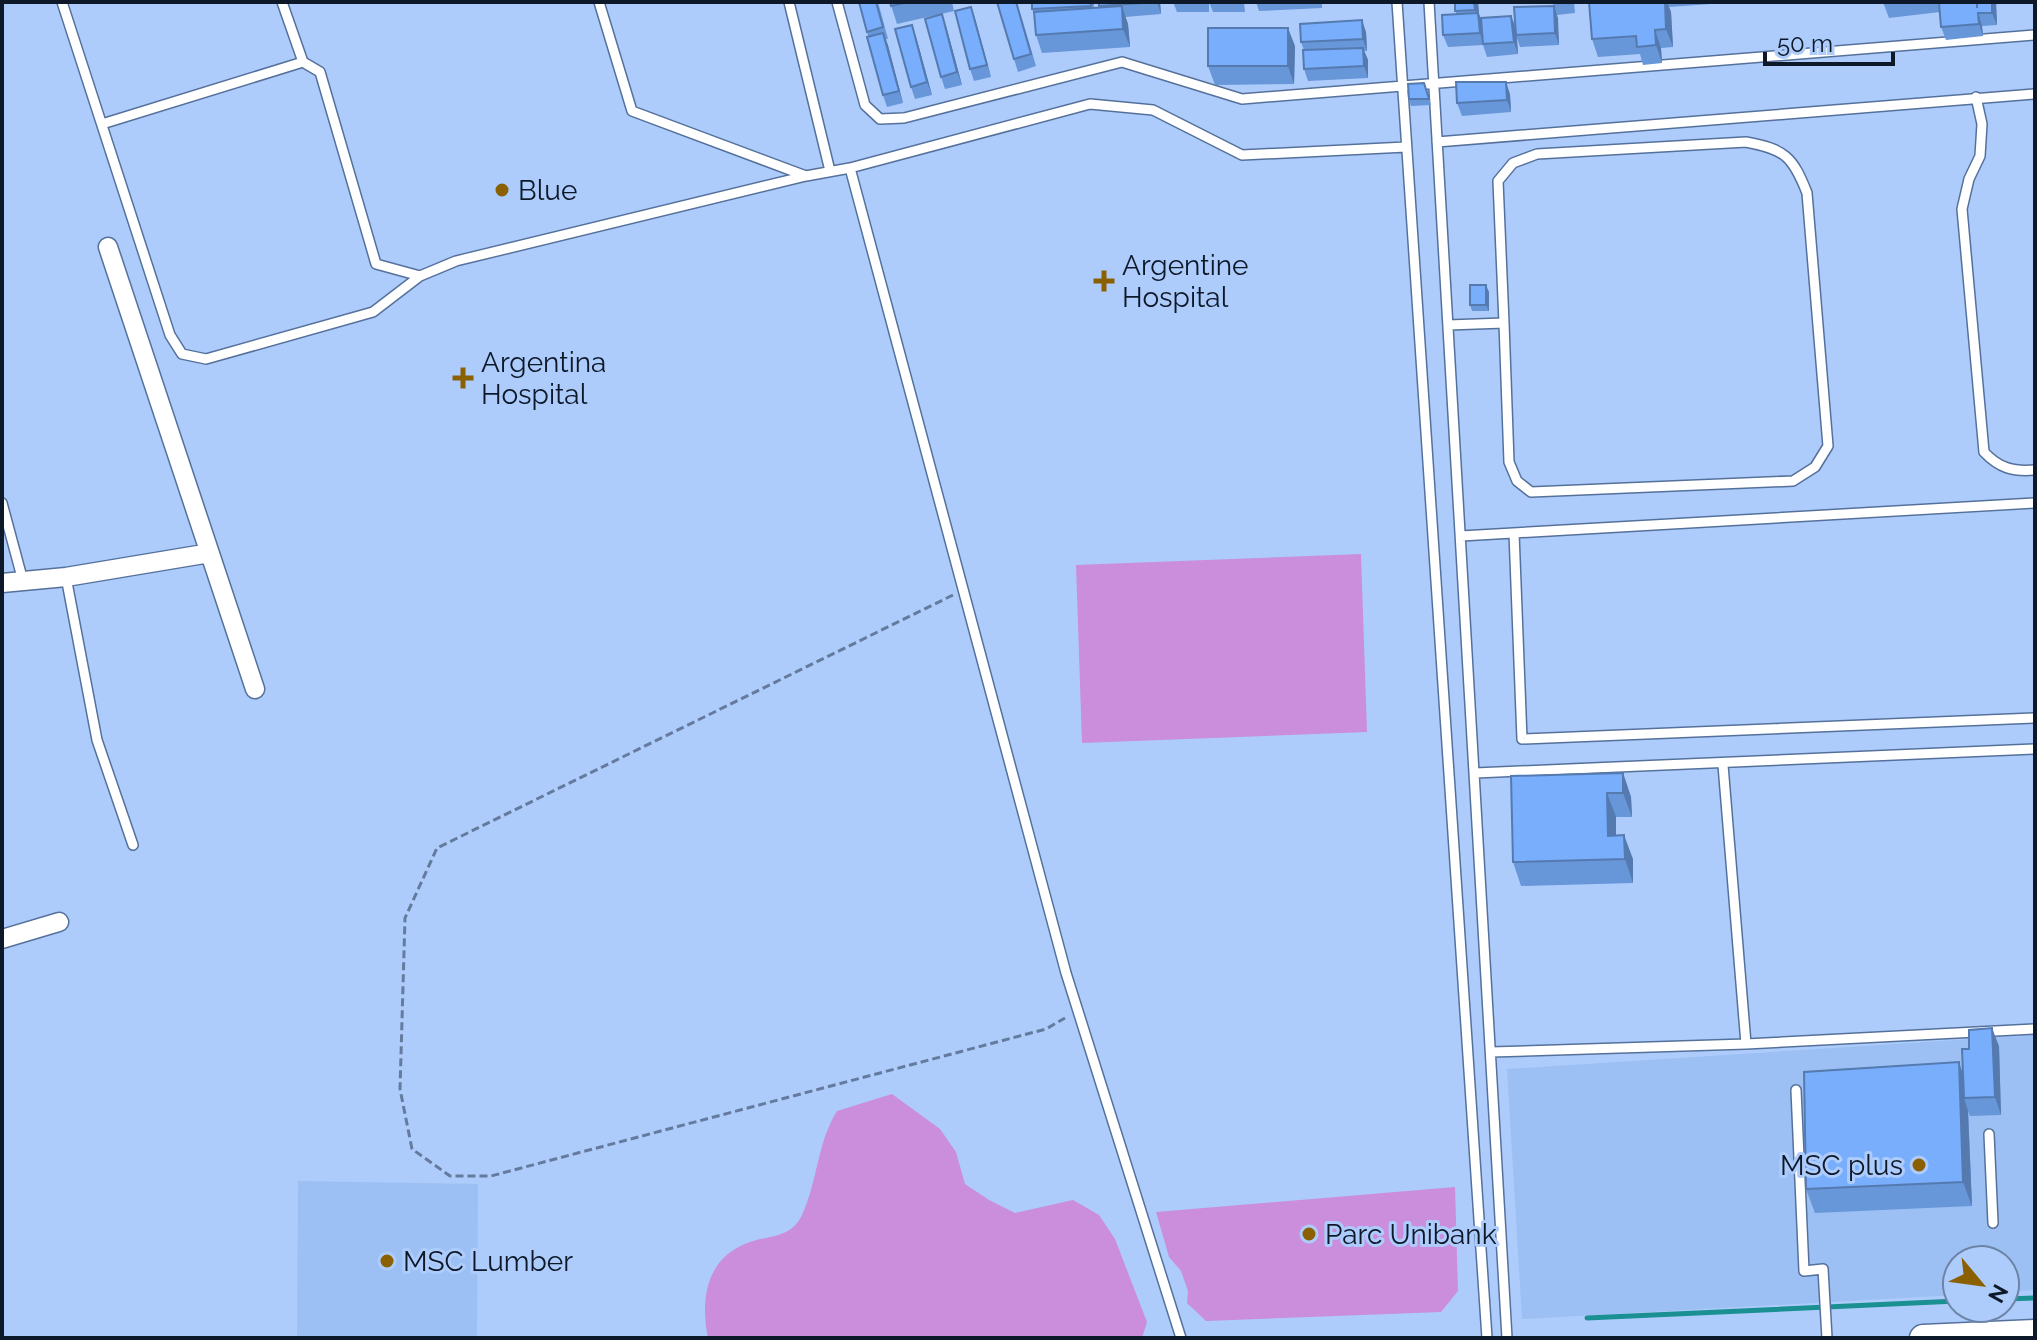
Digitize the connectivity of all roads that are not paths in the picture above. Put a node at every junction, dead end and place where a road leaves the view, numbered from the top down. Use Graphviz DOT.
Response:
graph roads {
  1 [pos="62,2"];
  2 [pos="282,2"];
  3 [pos="599,2"];
  4 [pos="789,2"];
  5 [pos="837,2"];
  6 [pos="1397,2"];
  7 [pos="1429,2"];
  8 [pos="2035,35"];
  9 [pos="303,62"];
  10 [pos="1434,83"];
  11 [pos="1402,84"];
  12 [pos="2035,94"];
  13 [pos="1976,97"];
  14 [pos="102,124"];
  15 [pos="1437,142"];
  16 [pos="1406,147"];
  17 [pos="850,168"];
  18 [pos="830,171"];
  19 [pos="806,176"];
  20 [pos="108,247"];
  21 [pos="420,276"];
  22 [pos="1504,323"];
  23 [pos="1448,325"];
  24 [pos="2035,470"];
  25 [pos="2,503"];
  26 [pos="2035,503"];
  27 [pos="1514,533"];
  28 [pos="1461,536"];
  29 [pos="210,553"];
  30 [pos="66,577"];
  31 [pos="23,581"];
  32 [pos="2,583"];
  33 [pos="255,689"];
  34 [pos="2035,718"];
  35 [pos="2035,749"];
  36 [pos="1723,765"];
  37 [pos="1475,773"];
  38 [pos="133,845"];
  39 [pos="59,922"];
  40 [pos="2,939"];
  41 [pos="2035,1029"];
  42 [pos="1746,1044"];
  43 [pos="1491,1052"];
  44 [pos="1796,1090"];
  45 [pos="1989,1134"];
  46 [pos="1993,1223"];
  47 [pos="2035,1333"];
  48 [pos="1181,1338"];
  49 [pos="1487,1338"];
  50 [pos="1507,1338"];
  51 [pos="1827,1338"];
  52 [pos="1923,1338"];
  1 -- 14 [label="lane"];
  2 -- 9 [label="lane"];
  3 -- 19 [label="lane"];
  4 -- 18 [label="lane"];
  5 -- 11 [label="lane"];
  6 -- 11 [label="lane"];
  7 -- 10 [label="lane"];
  8 -- 10 [label="lane"];
  9 -- 14 [label="lane"];
  9 -- 21 [label="lane"];
  10 -- 11 [label="lane"];
  10 -- 15 [label="lane"];
  11 -- 16 [label="lane"];
  12 -- 13 [label="lane"];
  13 -- 15 [label="lane"];
  13 -- 24 [label="lane"];
  14 -- 21 [label="lane"];
  15 -- 23 [label="lane"];
  16 -- 17 [label="lane"];
  16 -- 49 [label="lane"];
  17 -- 18 [label="lane"];
  17 -- 48 [label="lane"];
  18 -- 19 [label="lane"];
  19 -- 21 [label="lane"];
  20 -- 29 [label="street"];
  22 -- 22 [label="lane"];
  22 -- 23 [label="lane"];
  23 -- 28 [label="lane"];
  25 -- 31 [label="lane"];
  26 -- 27 [label="lane"];
  27 -- 28 [label="lane"];
  27 -- 34 [label="lane"];
  28 -- 37 [label="lane"];
  29 -- 30 [label="street"];
  29 -- 33 [label="street"];
  30 -- 31 [label="street"];
  30 -- 38 [label="lane"];
  31 -- 32 [label="street"];
  35 -- 36 [label="lane"];
  36 -- 37 [label="lane"];
  36 -- 42 [label="lane"];
  37 -- 43 [label="lane"];
  39 -- 40 [label="street"];
  41 -- 42 [label="lane"];
  42 -- 43 [label="lane"];
  43 -- 50 [label="lane"];
  44 -- 51 [label="lane"];
  45 -- 46 [label="lane"];
  47 -- 52 [label="main road"];
}
